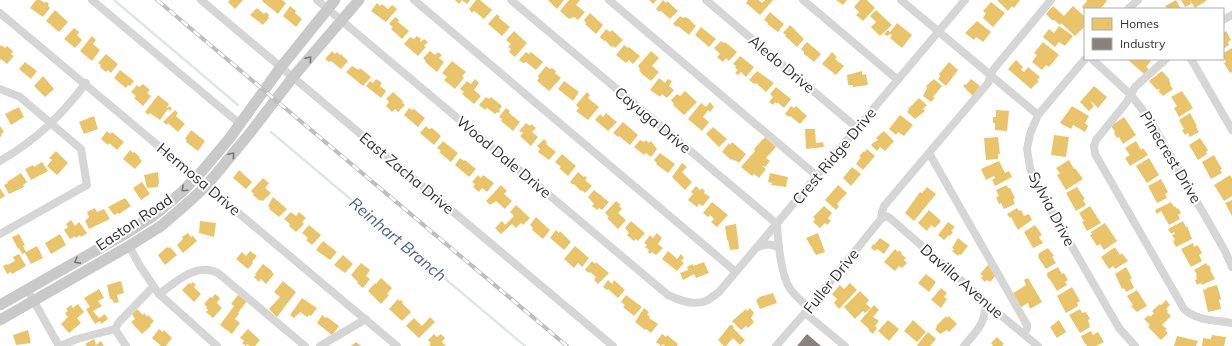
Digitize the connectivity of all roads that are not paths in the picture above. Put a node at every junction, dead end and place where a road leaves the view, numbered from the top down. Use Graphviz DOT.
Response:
graph roads {
  1 [pos="92,0"];
  2 [pos="201,0"];
  3 [pos="317,0"];
  4 [pos="335,0"];
  5 [pos="359,0"];
  6 [pos="414,0"];
  7 [pos="511,0"];
  8 [pos="609,0"];
  9 [pos="706,0"];
  10 [pos="803,0"];
  11 [pos="901,0"];
  12 [pos="965,0"];
  13 [pos="1051,0"];
  14 [pos="1138,0"];
  15 [pos="1129,8"];
  16 [pos="328,9"];
  17 [pos="0,13"];
  18 [pos="342,21"];
  19 [pos="939,32"];
  20 [pos="1084,60"];
  21 [pos="1093,60"];
  22 [pos="1165,60"];
  23 [pos="1192,60"];
  24 [pos="281,67"];
  25 [pos="991,76"];
  26 [pos="293,77"];
  27 [pos="898,80"];
  28 [pos="86,83"];
  29 [pos="1,90"];
  30 [pos="1131,95"];
  31 [pos="1038,115"];
  32 [pos="51,124"];
  33 [pos="240,124"];
  34 [pos="858,128"];
  35 [pos="1232,130"];
  36 [pos="929,153"];
  37 [pos="0,161"];
  38 [pos="817,176"];
  39 [pos="197,177"];
  40 [pos="207,185"];
  41 [pos="884,218"];
  42 [pos="777,224"];
  43 [pos="0,234"];
  44 [pos="123,235"];
  45 [pos="129,246"];
  46 [pos="757,247"];
  47 [pos="779,248"];
  48 [pos="1232,267"];
  49 [pos="736,272"];
  50 [pos="154,287"];
  51 [pos="27,289"];
  52 [pos="159,294"];
  53 [pos="34,301"];
  54 [pos="697,303"];
  55 [pos="0,305"];
  56 [pos="985,306"];
  57 [pos="807,311"];
  58 [pos="366,319"];
  59 [pos="0,320"];
  60 [pos="1232,323"];
  61 [pos="115,329"];
  62 [pos="1024,334"];
  63 [pos="60,346"];
  64 [pos="126,346"];
  65 [pos="217,346"];
  66 [pos="305,346"];
  67 [pos="320,346"];
  68 [pos="397,346"];
  69 [pos="613,346"];
  70 [pos="776,346"];
  71 [pos="845,346"];
  72 [pos="964,346"];
  73 [pos="1038,346"];
  74 [pos="1135,346"];
  1 -- 33 [label="street"];
  2 -- 24 [label="street, East Zacha Drive"];
  3 -- 16 [label="street, Wood Dale Drive"];
  4 -- 16 [label="main road, Easton Road"];
  5 -- 18 [label="main road, Easton Road"];
  6 -- 49 [label="street"];
  7 -- 42 [label="street, Cayuga Drive"];
  8 -- 38 [label="street"];
  9 -- 34 [label="street, Aledo Drive"];
  10 -- 27 [label="street"];
  11 -- 19 [label="street"];
  12 -- 19 [label="street, Crest Ridge Drive"];
  13 -- 25 [label="street"];
  14 -- 15 [label="street"];
  16 -- 18 [label="street, Wood Dale Drive"];
  16 -- 24 [label="main road, Easton Road"];
  17 -- 28 [label="street, Hermosa Drive"];
  26 -- 18 [label="main road, Easton Road, one-way"];
  18 -- 54 [label="street, Wood Dale Drive"];
  19 -- 25 [label="street"];
  19 -- 27 [label="street, Crest Ridge Drive"];
  20 -- 31 [label="street"];
  21 -- 30 [label="street, Pinecrest Drive"];
  22 -- 30 [label="street"];
  23 -- 35 [label="street"];
  24 -- 26 [label="street, East Zacha Drive"];
  24 -- 33 [label="main road, Easton Road"];
  25 -- 31 [label="street"];
  25 -- 36 [label="street"];
  40 -- 26 [label="main road, Easton Road, one-way"];
  26 -- 69 [label="street, East Zacha Drive"];
  27 -- 34 [label="street, Crest Ridge Drive"];
  28 -- 32 [label="street"];
  28 -- 39 [label="street, Hermosa Drive"];
  29 -- 32 [label="street"];
  30 -- 48 [label="street, Pinecrest Drive"];
  30 -- 60 [label="street"];
  31 -- 74 [label="street, Sylvia Drive"];
  32 -- 37 [label="street"];
  32 -- 43 [label="street"];
  33 -- 39 [label="main road, Easton Road"];
  34 -- 38 [label="street, Crest Ridge Drive"];
  36 -- 41 [label="street"];
  36 -- 62 [label="street"];
  38 -- 42 [label="street, Crest Ridge Drive"];
  39 -- 40 [label="street, Hermosa Drive"];
  39 -- 44 [label="main road, Easton Road, one-way"];
  40 -- 45 [label="main road, Easton Road"];
  40 -- 58 [label="street, Hermosa Drive"];
  41 -- 56 [label="street, Davilla Avenue"];
  41 -- 57 [label="street, Fuller Drive"];
  42 -- 46 [label="street, Crest Ridge Drive"];
  42 -- 47 [label="street"];
  44 -- 45 [label="main road"];
  44 -- 51 [label="main road, Easton Road, one-way"];
  45 -- 50 [label="street"];
  45 -- 53 [label="main road, Easton Road"];
  46 -- 47 [label="street"];
  46 -- 49 [label="street, Crest Ridge Drive"];
  47 -- 57 [label="street"];
  49 -- 54 [label="street, Crest Ridge Drive"];
  50 -- 52 [label="street"];
  50 -- 61 [label="street"];
  51 -- 53 [label="street"];
  51 -- 55 [label="main road, Easton Road"];
  52 -- 65 [label="street"];
  52 -- 66 [label="street"];
  53 -- 59 [label="main road, Easton Road"];
  53 -- 63 [label="street"];
  56 -- 62 [label="street, Davilla Avenue"];
  56 -- 72 [label="street"];
  57 -- 70 [label="street, Fuller Drive"];
  57 -- 71 [label="street"];
  58 -- 67 [label="street"];
  58 -- 68 [label="street, Hermosa Drive"];
  61 -- 63 [label="street"];
  61 -- 64 [label="street"];
  62 -- 73 [label="street, Davilla Avenue"];
}
